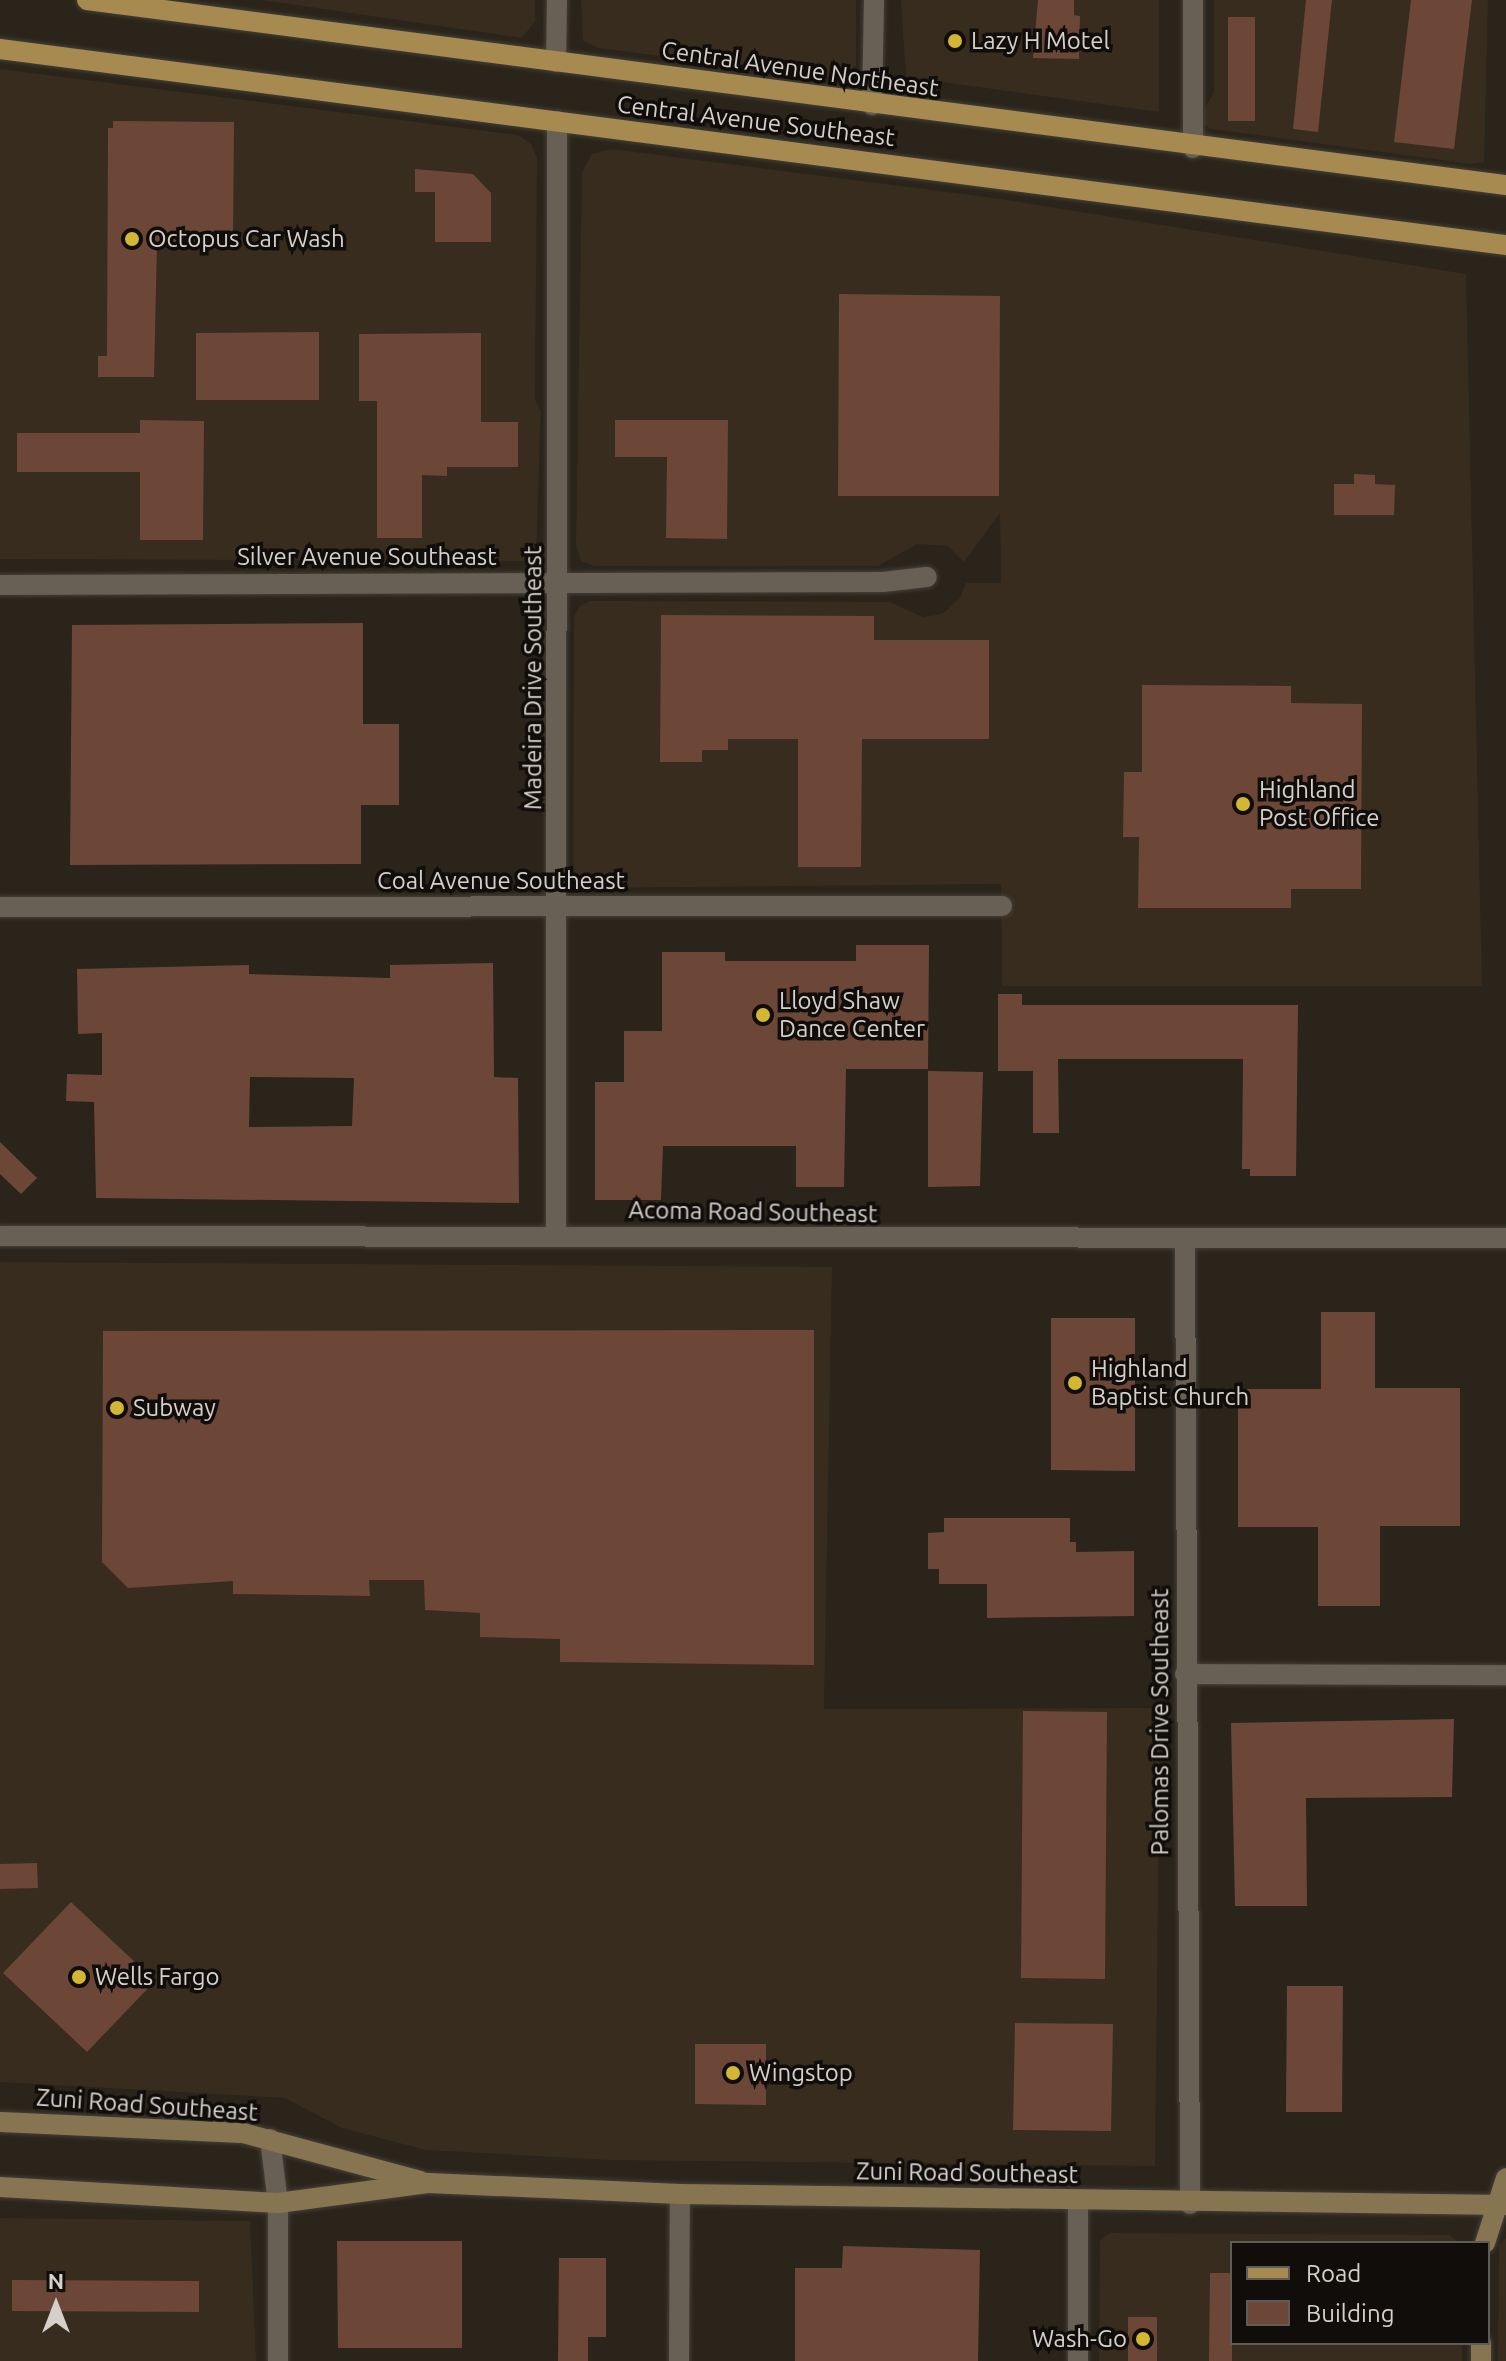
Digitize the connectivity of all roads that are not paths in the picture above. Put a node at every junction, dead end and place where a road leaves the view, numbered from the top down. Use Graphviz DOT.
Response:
graph roads {
  1 [pos="87,0"];
  2 [pos="557,0"];
  3 [pos="874,0"];
  4 [pos="1193,0"];
  5 [pos="0,49"];
  6 [pos="556,62"];
  7 [pos="872,105"];
  8 [pos="557,121"];
  9 [pos="1193,148"];
  10 [pos="1506,185"];
  11 [pos="1506,245"];
  12 [pos="927,577"];
  13 [pos="559,582"];
  14 [pos="0,585"];
  15 [pos="1002,906"];
  16 [pos="0,907"];
  17 [pos="558,907"];
  18 [pos="556,1235"];
  19 [pos="0,1236"];
  20 [pos="1506,1238"];
  21 [pos="1185,1240"];
  22 [pos="1185,1674"];
  23 [pos="1506,1675"];
  24 [pos="0,2122"];
  25 [pos="270,2139"];
  26 [pos="1506,2178"];
  27 [pos="428,2183"];
  28 [pos="0,2187"];
  29 [pos="680,2194"];
  30 [pos="1078,2201"];
  31 [pos="278,2203"];
  32 [pos="1190,2204"];
  33 [pos="1502,2205"];
  34 [pos="1486,2241"];
  35 [pos="278,2361"];
  36 [pos="679,2361"];
  37 [pos="1078,2361"];
  1 -- 6 [label="main road, Central Avenue Northeast"];
  2 -- 6 [label="street"];
  3 -- 7 [label="street"];
  4 -- 9 [label="street"];
  5 -- 8 [label="main road, Central Avenue Southeast"];
  6 -- 7 [label="main road, Central Avenue Northeast"];
  7 -- 9 [label="main road, Central Avenue Northeast"];
  8 -- 11 [label="main road, Central Avenue Southeast"];
  8 -- 13 [label="street, Madeira Drive Southeast"];
  9 -- 10 [label="main road, Central Avenue Northeast"];
  12 -- 13 [label="street, Silver Avenue Southeast"];
  13 -- 14 [label="street, Silver Avenue Southeast"];
  13 -- 17 [label="street, Madeira Drive Southeast"];
  15 -- 17 [label="street, Coal Avenue Southeast"];
  16 -- 17 [label="street, Coal Avenue Southeast"];
  17 -- 18 [label="street, Madeira Drive Southeast"];
  18 -- 19 [label="street, Acoma Road Southeast"];
  18 -- 21 [label="street, Acoma Road Southeast"];
  20 -- 21 [label="street, Acoma Road Southeast"];
  21 -- 22 [label="street, Palomas Drive Southeast"];
  22 -- 23 [label="street"];
  22 -- 32 [label="street, Palomas Drive Southeast"];
  24 -- 25 [label="street, Zuni Road Southeast"];
  25 -- 27 [label="street, Zuni Road Southeast"];
  25 -- 31 [label="street"];
  26 -- 33 [label="street"];
  27 -- 29 [label="street, Zuni Road Southeast"];
  27 -- 31 [label="street, Zuni Road Southeast"];
  28 -- 31 [label="street, Zuni Road Southeast"];
  29 -- 30 [label="street, Zuni Road Southeast"];
  29 -- 36 [label="street"];
  30 -- 32 [label="street, Zuni Road Southeast"];
  30 -- 37 [label="street"];
  31 -- 35 [label="street"];
  32 -- 33 [label="street, Zuni Road Southeast"];
  33 -- 34 [label="street"];
}
